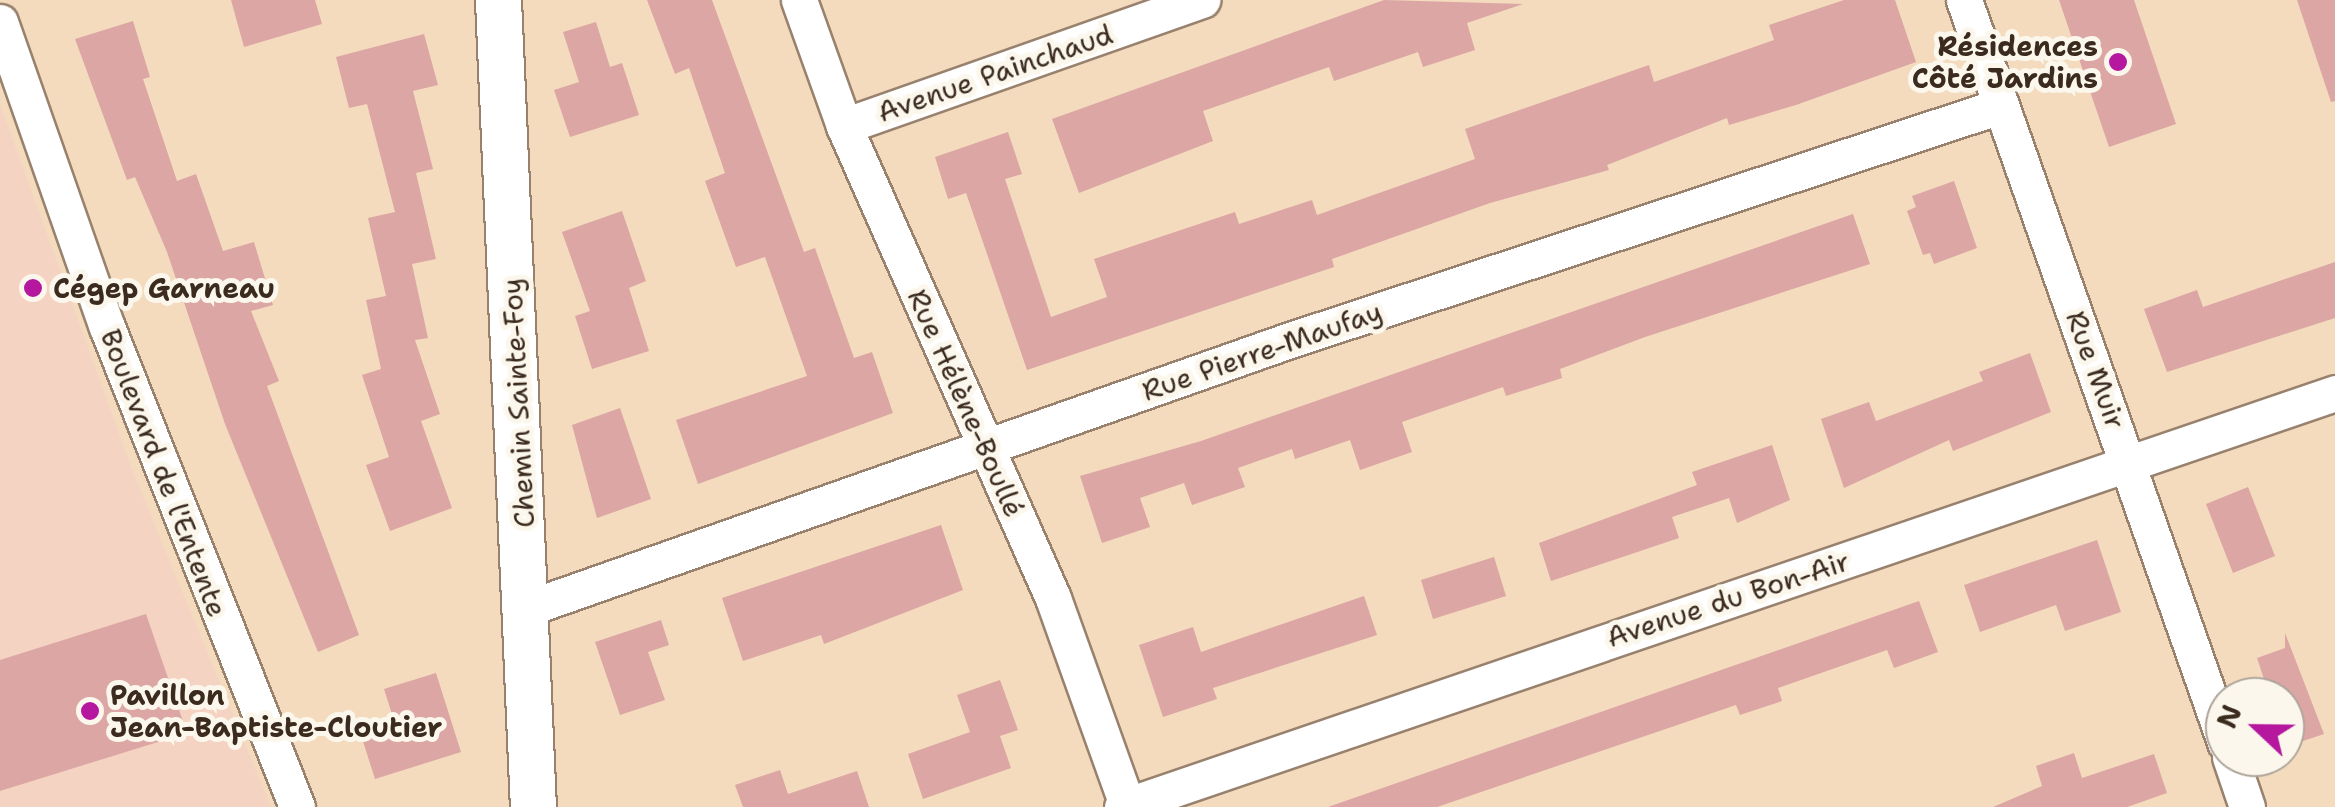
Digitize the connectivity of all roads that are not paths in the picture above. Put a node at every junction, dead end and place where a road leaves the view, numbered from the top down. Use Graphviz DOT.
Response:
graph roads {
  1 [pos="498,0"];
  2 [pos="799,0"];
  3 [pos="1202,0"];
  4 [pos="1964,0"];
  5 [pos="0,22"];
  6 [pos="2000,106"];
  7 [pos="844,126"];
  8 [pos="2335,392"];
  9 [pos="984,447"];
  10 [pos="2130,465"];
  11 [pos="528,608"];
  12 [pos="2205,684"];
  13 [pos="2237,777"];
  14 [pos="525,805"];
  15 [pos="1126,806"];
  16 [pos="297,807"];
  17 [pos="2247,807"];
  1 -- 11 [label="main road, Chemin Sainte-Foy"];
  2 -- 7 [label="street, Rue Hélène-Boullé"];
  3 -- 7 [label="street, Avenue Painchaud"];
  4 -- 6 [label="street, Rue Muir"];
  5 -- 16 [label="street, Boulevard de l'Entente"];
  6 -- 9 [label="street, Rue Pierre-Maufay"];
  6 -- 10 [label="street, Rue Muir"];
  7 -- 9 [label="street, Rue Hélène-Boullé"];
  8 -- 10 [label="street, Avenue du Bon-Air"];
  9 -- 11 [label="street, Rue Pierre-Maufay"];
  9 -- 15 [label="street, Rue Hélène-Boullé"];
  10 -- 12 [label="street, Rue Muir"];
  10 -- 15 [label="street, Avenue du Bon-Air"];
  11 -- 14 [label="main road, Chemin Sainte-Foy"];
  13 -- 17 [label="street"];
}
